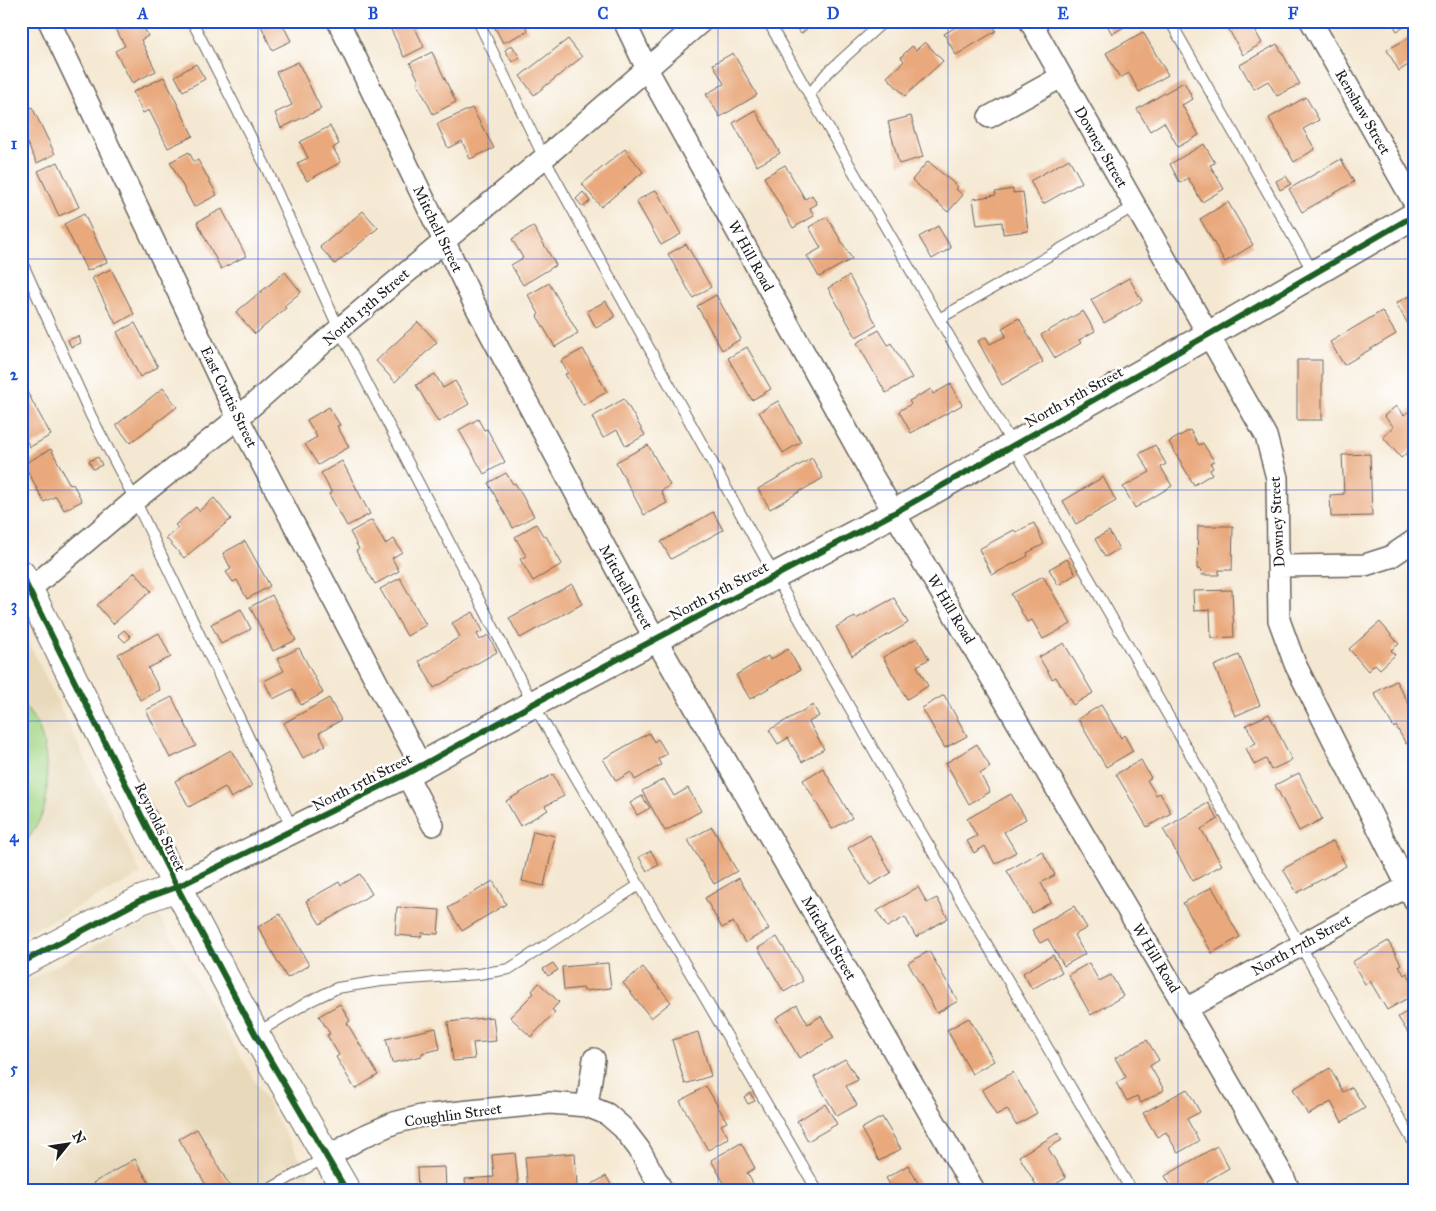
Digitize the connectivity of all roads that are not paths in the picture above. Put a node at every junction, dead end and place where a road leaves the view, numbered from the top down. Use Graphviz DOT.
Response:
graph roads {
  1 [pos="50,21"];
  2 [pos="192,21"];
  3 [pos="338,21"];
  4 [pos="478,21"];
  5 [pos="624,21"];
  6 [pos="702,21"];
  7 [pos="768,21"];
  8 [pos="884,21"];
  9 [pos="1030,21"];
  10 [pos="1170,21"];
  11 [pos="1311,21"];
  12 [pos="647,69"];
  13 [pos="1061,76"];
  14 [pos="809,95"];
  15 [pos="989,117"];
  16 [pos="544,158"];
  17 [pos="1415,204"];
  18 [pos="1135,206"];
  19 [pos="1415,215"];
  20 [pos="443,241"];
  21 [pos="21,260"];
  22 [pos="1314,274"];
  23 [pos="939,319"];
  24 [pos="339,329"];
  25 [pos="1208,335"];
  26 [pos="238,418"];
  27 [pos="1013,446"];
  28 [pos="135,500"];
  29 [pos="894,513"];
  30 [pos="1415,540"];
  31 [pos="1279,566"];
  32 [pos="775,576"];
  33 [pos="25,582"];
  34 [pos="655,640"];
  35 [pos="533,704"];
  36 [pos="414,770"];
  37 [pos="433,825"];
  38 [pos="294,831"];
  39 [pos="639,885"];
  40 [pos="176,888"];
  41 [pos="1412,890"];
  42 [pos="1299,946"];
  43 [pos="21,963"];
  44 [pos="1186,1009"];
  45 [pos="255,1034"];
  46 [pos="594,1060"];
  47 [pos="587,1106"];
  48 [pos="1415,1145"];
  49 [pos="326,1157"];
  50 [pos="268,1190"];
  51 [pos="346,1190"];
  52 [pos="662,1190"];
  53 [pos="818,1190"];
  54 [pos="974,1190"];
  55 [pos="1131,1190"];
  56 [pos="1289,1190"];
  1 -- 26 [label="street, East Curtis Street"];
  2 -- 24 [label="lane"];
  3 -- 20 [label="street, Mitchell Street"];
  4 -- 16 [label="lane"];
  5 -- 12 [label="street, W Hill Road"];
  6 -- 12 [label="street, North 13th Street"];
  7 -- 14 [label="lane"];
  8 -- 14 [label="lane"];
  9 -- 13 [label="street, Downey Street"];
  10 -- 22 [label="lane"];
  11 -- 17 [label="street, Renshaw Street"];
  12 -- 16 [label="street, North 13th Street"];
  12 -- 29 [label="street, W Hill Road"];
  13 -- 15 [label="street"];
  13 -- 18 [label="street, Downey Street"];
  14 -- 23 [label="lane"];
  16 -- 20 [label="street, North 13th Street"];
  16 -- 32 [label="lane"];
  18 -- 23 [label="lane"];
  18 -- 25 [label="street, Downey Street"];
  19 -- 22 [label="street, North 15th Street"];
  20 -- 24 [label="street, North 13th Street"];
  20 -- 34 [label="street, Mitchell Street"];
  21 -- 28 [label="lane"];
  22 -- 25 [label="street, North 15th Street"];
  23 -- 27 [label="lane"];
  24 -- 26 [label="street, North 13th Street"];
  24 -- 35 [label="lane"];
  25 -- 27 [label="street, North 15th Street"];
  25 -- 31 [label="street, Downey Street"];
  26 -- 28 [label="street, North 13th Street"];
  26 -- 36 [label="street, East Curtis Street"];
  27 -- 29 [label="street, North 15th Street"];
  27 -- 42 [label="lane"];
  28 -- 33 [label="street, North 13th Street"];
  28 -- 38 [label="lane"];
  29 -- 32 [label="street, North 15th Street"];
  29 -- 44 [label="street, W Hill Road"];
  30 -- 31 [label="street"];
  31 -- 41 [label="street, Downey Street"];
  32 -- 34 [label="street, North 15th Street"];
  32 -- 55 [label="lane"];
  33 -- 40 [label="main road, Reynolds Street"];
  34 -- 35 [label="street, North 15th Street"];
  34 -- 54 [label="street, Mitchell Street"];
  35 -- 36 [label="street, North 15th Street"];
  35 -- 39 [label="lane"];
  36 -- 37 [label="street, North 15th Street"];
  36 -- 38 [label="street, North 15th Street"];
  38 -- 40 [label="street, North 15th Street"];
  39 -- 45 [label="lane"];
  39 -- 53 [label="lane"];
  40 -- 43 [label="main road, North 15th Street"];
  40 -- 45 [label="main road, Reynolds Street"];
  41 -- 42 [label="street, North 17th Street"];
  42 -- 44 [label="street, North 17th Street"];
  42 -- 48 [label="lane"];
  44 -- 56 [label="street, W Hill Road"];
  45 -- 49 [label="main road, Reynolds Street"];
  46 -- 47 [label="street"];
  47 -- 49 [label="street, Coughlin Street"];
  47 -- 52 [label="street, Coughlin Street"];
  49 -- 50 [label="lane"];
  49 -- 51 [label="main road, Reynolds Street"];
}
